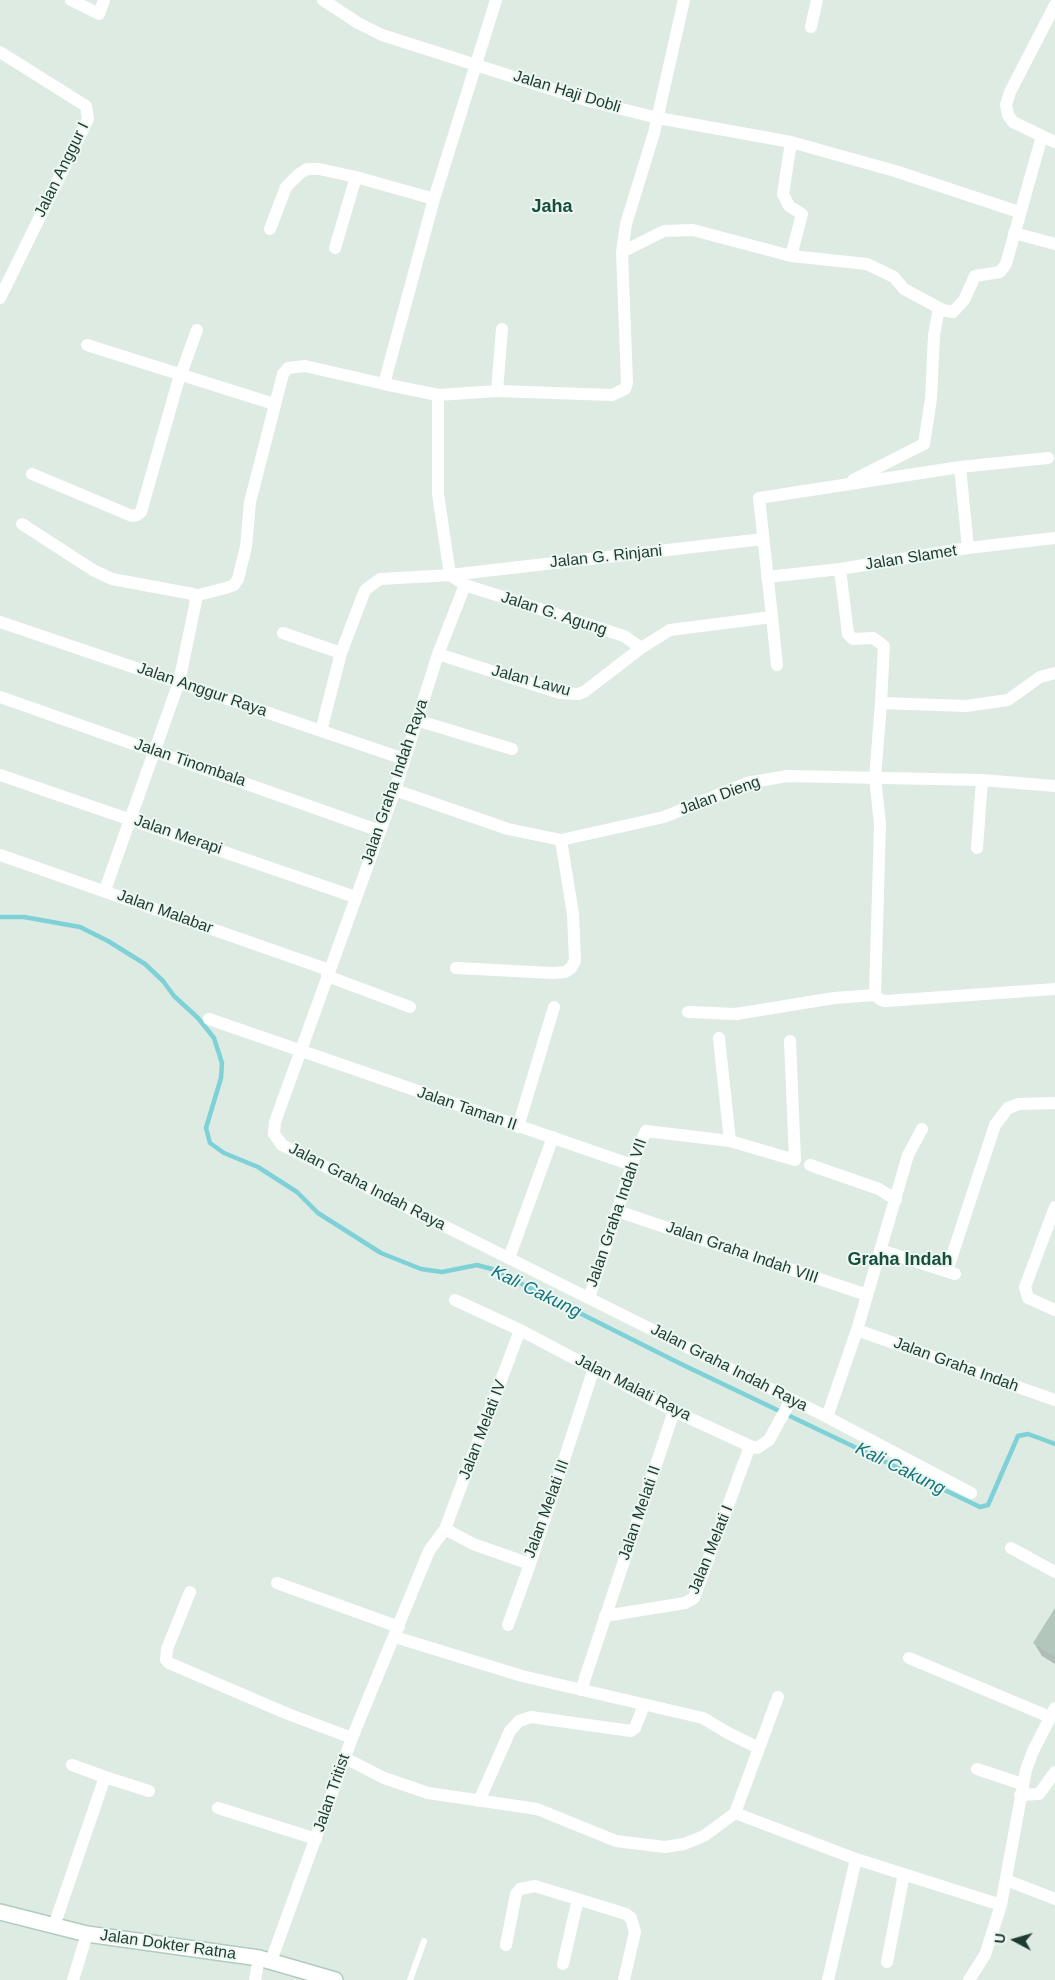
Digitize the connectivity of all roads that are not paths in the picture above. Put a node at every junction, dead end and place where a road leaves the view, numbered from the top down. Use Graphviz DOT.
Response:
graph roads {
  1 [pos="71,0"];
  2 [pos="104,0"];
  3 [pos="323,0"];
  4 [pos="496,0"];
  5 [pos="684,0"];
  6 [pos="817,0"];
  7 [pos="1055,5"];
  8 [pos="811,27"];
  9 [pos="0,52"];
  10 [pos="476,64"];
  11 [pos="658,118"];
  12 [pos="1042,136"];
  13 [pos="791,142"];
  14 [pos="1055,142"];
  15 [pos="356,177"];
  16 [pos="434,199"];
  17 [pos="1019,212"];
  18 [pos="270,229"];
  19 [pos="1014,233"];
  20 [pos="1055,244"];
  21 [pos="335,248"];
  22 [pos="622,252"];
  23 [pos="791,256"];
  24 [pos="0,298"];
  25 [pos="939,308"];
  26 [pos="502,329"];
  27 [pos="197,330"];
  28 [pos="87,345"];
  29 [pos="181,373"];
  30 [pos="384,384"];
  31 [pos="497,392"];
  32 [pos="438,395"];
  33 [pos="274,404"];
  34 [pos="1048,458"];
  35 [pos="960,467"];
  36 [pos="32,474"];
  37 [pos="842,486"];
  38 [pos="22,524"];
  39 [pos="1055,538"];
  40 [pos="763,539"];
  41 [pos="968,548"];
  42 [pos="840,569"];
  43 [pos="450,574"];
  44 [pos="767,577"];
  45 [pos="465,585"];
  46 [pos="194,596"];
  47 [pos="772,617"];
  48 [pos="0,622"];
  49 [pos="283,633"];
  50 [pos="641,648"];
  51 [pos="340,653"];
  52 [pos="438,654"];
  53 [pos="777,665"];
  54 [pos="1055,673"];
  55 [pos="179,682"];
  56 [pos="0,697"];
  57 [pos="881,703"];
  58 [pos="416,720"];
  59 [pos="321,731"];
  60 [pos="512,749"];
  61 [pos="156,751"];
  62 [pos="404,759"];
  63 [pos="0,775"];
  64 [pos="875,778"];
  65 [pos="982,780"];
  66 [pos="1055,786"];
  67 [pos="395,790"];
  68 [pos="130,819"];
  69 [pos="380,831"];
  70 [pos="562,840"];
  71 [pos="977,848"];
  72 [pos="0,855"];
  73 [pos="105,890"];
  74 [pos="355,897"];
  75 [pos="456,968"];
  76 [pos="328,973"];
  77 [pos="1055,989"];
  78 [pos="875,994"];
  79 [pos="410,1007"];
  80 [pos="554,1007"];
  81 [pos="688,1012"];
  82 [pos="209,1019"];
  83 [pos="719,1038"];
  84 [pos="790,1041"];
  85 [pos="302,1052"];
  86 [pos="1055,1103"];
  87 [pos="518,1127"];
  88 [pos="922,1130"];
  89 [pos="553,1137"];
  90 [pos="730,1141"];
  91 [pos="632,1164"];
  92 [pos="810,1165"];
  93 [pos="896,1200"];
  94 [pos="1055,1207"];
  95 [pos="617,1211"];
  96 [pos="880,1250"];
  97 [pos="509,1258"];
  98 [pos="867,1295"];
  99 [pos="588,1298"];
  100 [pos="455,1300"];
  101 [pos="1055,1310"];
  102 [pos="520,1330"];
  103 [pos="857,1330"];
  104 [pos="594,1368"];
  105 [pos="1055,1400"];
  106 [pos="788,1406"];
  107 [pos="674,1411"];
  108 [pos="827,1417"];
  109 [pos="750,1446"];
  110 [pos="971,1493"];
  111 [pos="445,1529"];
  112 [pos="1011,1548"];
  113 [pos="530,1564"];
  114 [pos="1055,1572"];
  115 [pos="277,1583"];
  116 [pos="190,1592"];
  117 [pos="605,1616"];
  118 [pos="508,1625"];
  119 [pos="397,1632"];
  120 [pos="908,1658"];
  121 [pos="581,1690"];
  122 [pos="778,1697"];
  123 [pos="644,1705"];
  124 [pos="1053,1712"];
  125 [pos="352,1738"];
  126 [pos="759,1748"];
  127 [pos="345,1758"];
  128 [pos="72,1765"];
  129 [pos="977,1768"];
  130 [pos="1055,1772"];
  131 [pos="105,1777"];
  132 [pos="1021,1790"];
  133 [pos="149,1791"];
  134 [pos="478,1802"];
  135 [pos="218,1808"];
  136 [pos="735,1813"];
  137 [pos="316,1839"];
  138 [pos="856,1859"];
  139 [pos="904,1874"];
  140 [pos="1006,1880"];
  141 [pos="578,1899"];
  142 [pos="1055,1899"];
  143 [pos="1001,1905"];
  144 [pos="0,1912"];
  145 [pos="54,1926"];
  146 [pos="88,1934"];
  147 [pos="424,1941"];
  148 [pos="506,1945"];
  149 [pos="265,1960"];
  150 [pos="886,1962"];
  151 [pos="563,1964"];
  152 [pos="73,1980"];
  153 [pos="255,1980"];
  154 [pos="335,1980"];
  155 [pos="410,1980"];
  156 [pos="624,1980"];
  157 [pos="828,1980"];
  158 [pos="969,1980"];
  1 -- 2 [label="street"];
  3 -- 10 [label="street, Jalan Haji Dobli"];
  4 -- 10 [label="street"];
  5 -- 11 [label="street"];
  6 -- 8 [label="street"];
  7 -- 12 [label="street"];
  9 -- 24 [label="street, Jalan Anggur I"];
  10 -- 11 [label="street, Jalan Haji Dobli"];
  10 -- 16 [label="street"];
  11 -- 13 [label="street, Jalan Haji Dobli"];
  11 -- 22 [label="street"];
  12 -- 14 [label="street"];
  12 -- 17 [label="street"];
  13 -- 17 [label="street, Jalan Haji Dobli"];
  13 -- 23 [label="street"];
  15 -- 16 [label="street"];
  15 -- 18 [label="street"];
  15 -- 21 [label="street"];
  16 -- 30 [label="street"];
  17 -- 19 [label="street"];
  19 -- 20 [label="street"];
  19 -- 25 [label="street"];
  22 -- 23 [label="street"];
  22 -- 31 [label="street"];
  23 -- 25 [label="street"];
  25 -- 37 [label="street"];
  26 -- 31 [label="street"];
  27 -- 29 [label="street"];
  28 -- 29 [label="street"];
  29 -- 33 [label="street"];
  29 -- 36 [label="street"];
  30 -- 32 [label="street"];
  30 -- 33 [label="street"];
  31 -- 32 [label="street"];
  32 -- 43 [label="street"];
  33 -- 46 [label="street"];
  34 -- 35 [label="street"];
  35 -- 37 [label="street"];
  35 -- 41 [label="street"];
  37 -- 40 [label="street"];
  38 -- 46 [label="street"];
  39 -- 41 [label="street, Jalan Slamet"];
  40 -- 43 [label="street, Jalan G. Rinjani"];
  40 -- 44 [label="street"];
  41 -- 42 [label="street, Jalan Slamet"];
  42 -- 44 [label="street, Jalan Slamet"];
  42 -- 57 [label="street"];
  43 -- 45 [label="street"];
  43 -- 51 [label="street, Jalan G. Rinjani"];
  44 -- 47 [label="street"];
  45 -- 50 [label="street, Jalan G. Agung"];
  45 -- 52 [label="street, Jalan Graha Indah Raya"];
  46 -- 55 [label="street"];
  47 -- 50 [label="street"];
  47 -- 53 [label="street"];
  48 -- 55 [label="street, Jalan Anggur Raya"];
  49 -- 51 [label="street"];
  50 -- 52 [label="street, Jalan Lawu"];
  51 -- 59 [label="street, Jalan G. Rinjani"];
  52 -- 58 [label="street, Jalan Graha Indah Raya"];
  54 -- 57 [label="street"];
  55 -- 59 [label="street, Jalan Anggur Raya"];
  55 -- 61 [label="street"];
  56 -- 61 [label="street, Jalan Tinombala"];
  57 -- 64 [label="street"];
  58 -- 60 [label="street"];
  58 -- 62 [label="street, Jalan Graha Indah Raya"];
  59 -- 62 [label="street, Jalan Anggur Raya"];
  61 -- 68 [label="street"];
  61 -- 69 [label="street, Jalan Tinombala"];
  62 -- 67 [label="street, Jalan Graha Indah Raya"];
  63 -- 68 [label="street, Jalan Merapi"];
  64 -- 65 [label="street, Jalan Dieng"];
  64 -- 70 [label="street, Jalan Dieng"];
  64 -- 78 [label="street"];
  65 -- 66 [label="street, Jalan Dieng"];
  65 -- 71 [label="street"];
  67 -- 69 [label="street, Jalan Graha Indah Raya"];
  67 -- 70 [label="street, Jalan Dieng"];
  68 -- 73 [label="street"];
  68 -- 74 [label="street, Jalan Merapi"];
  69 -- 74 [label="street, Jalan Graha Indah Raya"];
  70 -- 75 [label="street"];
  72 -- 73 [label="street, Jalan Malabar"];
  73 -- 76 [label="street, Jalan Malabar"];
  74 -- 76 [label="street, Jalan Graha Indah Raya"];
  76 -- 79 [label="street, Jalan Malabar"];
  76 -- 85 [label="street, Jalan Graha Indah Raya"];
  77 -- 78 [label="street"];
  78 -- 81 [label="street"];
  80 -- 87 [label="street"];
  82 -- 85 [label="street, Jalan Taman II"];
  83 -- 90 [label="street"];
  84 -- 90 [label="street, Jalan Graha Indah VII"];
  85 -- 87 [label="street, Jalan Taman II"];
  85 -- 97 [label="street, Jalan Graha Indah Raya"];
  86 -- 96 [label="street"];
  87 -- 89 [label="street, Jalan Taman II"];
  88 -- 93 [label="street"];
  89 -- 91 [label="street, Jalan Taman II"];
  89 -- 97 [label="street"];
  90 -- 91 [label="street, Jalan Graha Indah VII"];
  91 -- 95 [label="street, Jalan Graha Indah VII"];
  92 -- 93 [label="street"];
  93 -- 96 [label="street"];
  94 -- 101 [label="street"];
  95 -- 98 [label="street, Jalan Graha Indah VIII"];
  95 -- 99 [label="street, Jalan Graha Indah VII"];
  96 -- 98 [label="street"];
  97 -- 99 [label="street, Jalan Graha Indah Raya"];
  98 -- 103 [label="street"];
  99 -- 106 [label="street, Jalan Graha Indah Raya"];
  100 -- 102 [label="street, Jalan Malati Raya"];
  102 -- 104 [label="street, Jalan Malati Raya"];
  102 -- 111 [label="street, Jalan Melati IV"];
  103 -- 105 [label="street, Jalan Graha Indah"];
  103 -- 108 [label="street"];
  104 -- 107 [label="street, Jalan Malati Raya"];
  104 -- 113 [label="street, Jalan Melati III"];
  106 -- 108 [label="street, Jalan Graha Indah Raya"];
  106 -- 109 [label="street"];
  107 -- 109 [label="street, Jalan Malati Raya"];
  107 -- 117 [label="street, Jalan Melati II"];
  108 -- 110 [label="street, Jalan Graha Indah Raya"];
  109 -- 117 [label="street, Jalan Melati I"];
  111 -- 113 [label="street, Jalan Melati III"];
  111 -- 119 [label="street, Jalan Melati IV"];
  112 -- 114 [label="street"];
  113 -- 118 [label="street"];
  115 -- 119 [label="street"];
  116 -- 125 [label="street"];
  117 -- 121 [label="street, Jalan Melati II"];
  119 -- 121 [label="street"];
  119 -- 125 [label="street, Jalan Tritist"];
  120 -- 124 [label="street"];
  121 -- 123 [label="street"];
  122 -- 126 [label="street"];
  123 -- 126 [label="street"];
  123 -- 134 [label="street"];
  124 -- 132 [label="street"];
  125 -- 127 [label="street, Jalan Tritist"];
  126 -- 136 [label="street"];
  127 -- 134 [label="street"];
  127 -- 137 [label="street, Jalan Tritist"];
  128 -- 131 [label="street"];
  129 -- 132 [label="street"];
  130 -- 132 [label="street"];
  131 -- 133 [label="street"];
  131 -- 145 [label="street"];
  132 -- 140 [label="street"];
  134 -- 136 [label="street"];
  135 -- 137 [label="street"];
  136 -- 138 [label="street"];
  137 -- 149 [label="street, Jalan Tritist"];
  138 -- 139 [label="street"];
  138 -- 157 [label="street"];
  139 -- 143 [label="street"];
  139 -- 150 [label="street"];
  140 -- 142 [label="street"];
  140 -- 143 [label="street"];
  141 -- 148 [label="street"];
  141 -- 151 [label="street"];
  141 -- 156 [label="street"];
  143 -- 158 [label="street"];
  144 -- 145 [label="street, Jalan Dokter Ratna"];
  145 -- 146 [label="street, Jalan Dokter Ratna"];
  146 -- 149 [label="street, Jalan Dokter Ratna"];
  146 -- 152 [label="street"];
  147 -- 155 [label="lane"];
  149 -- 153 [label="street, Jalan Tritist"];
  149 -- 154 [label="street, Jalan Dokter Ratna"];
}
